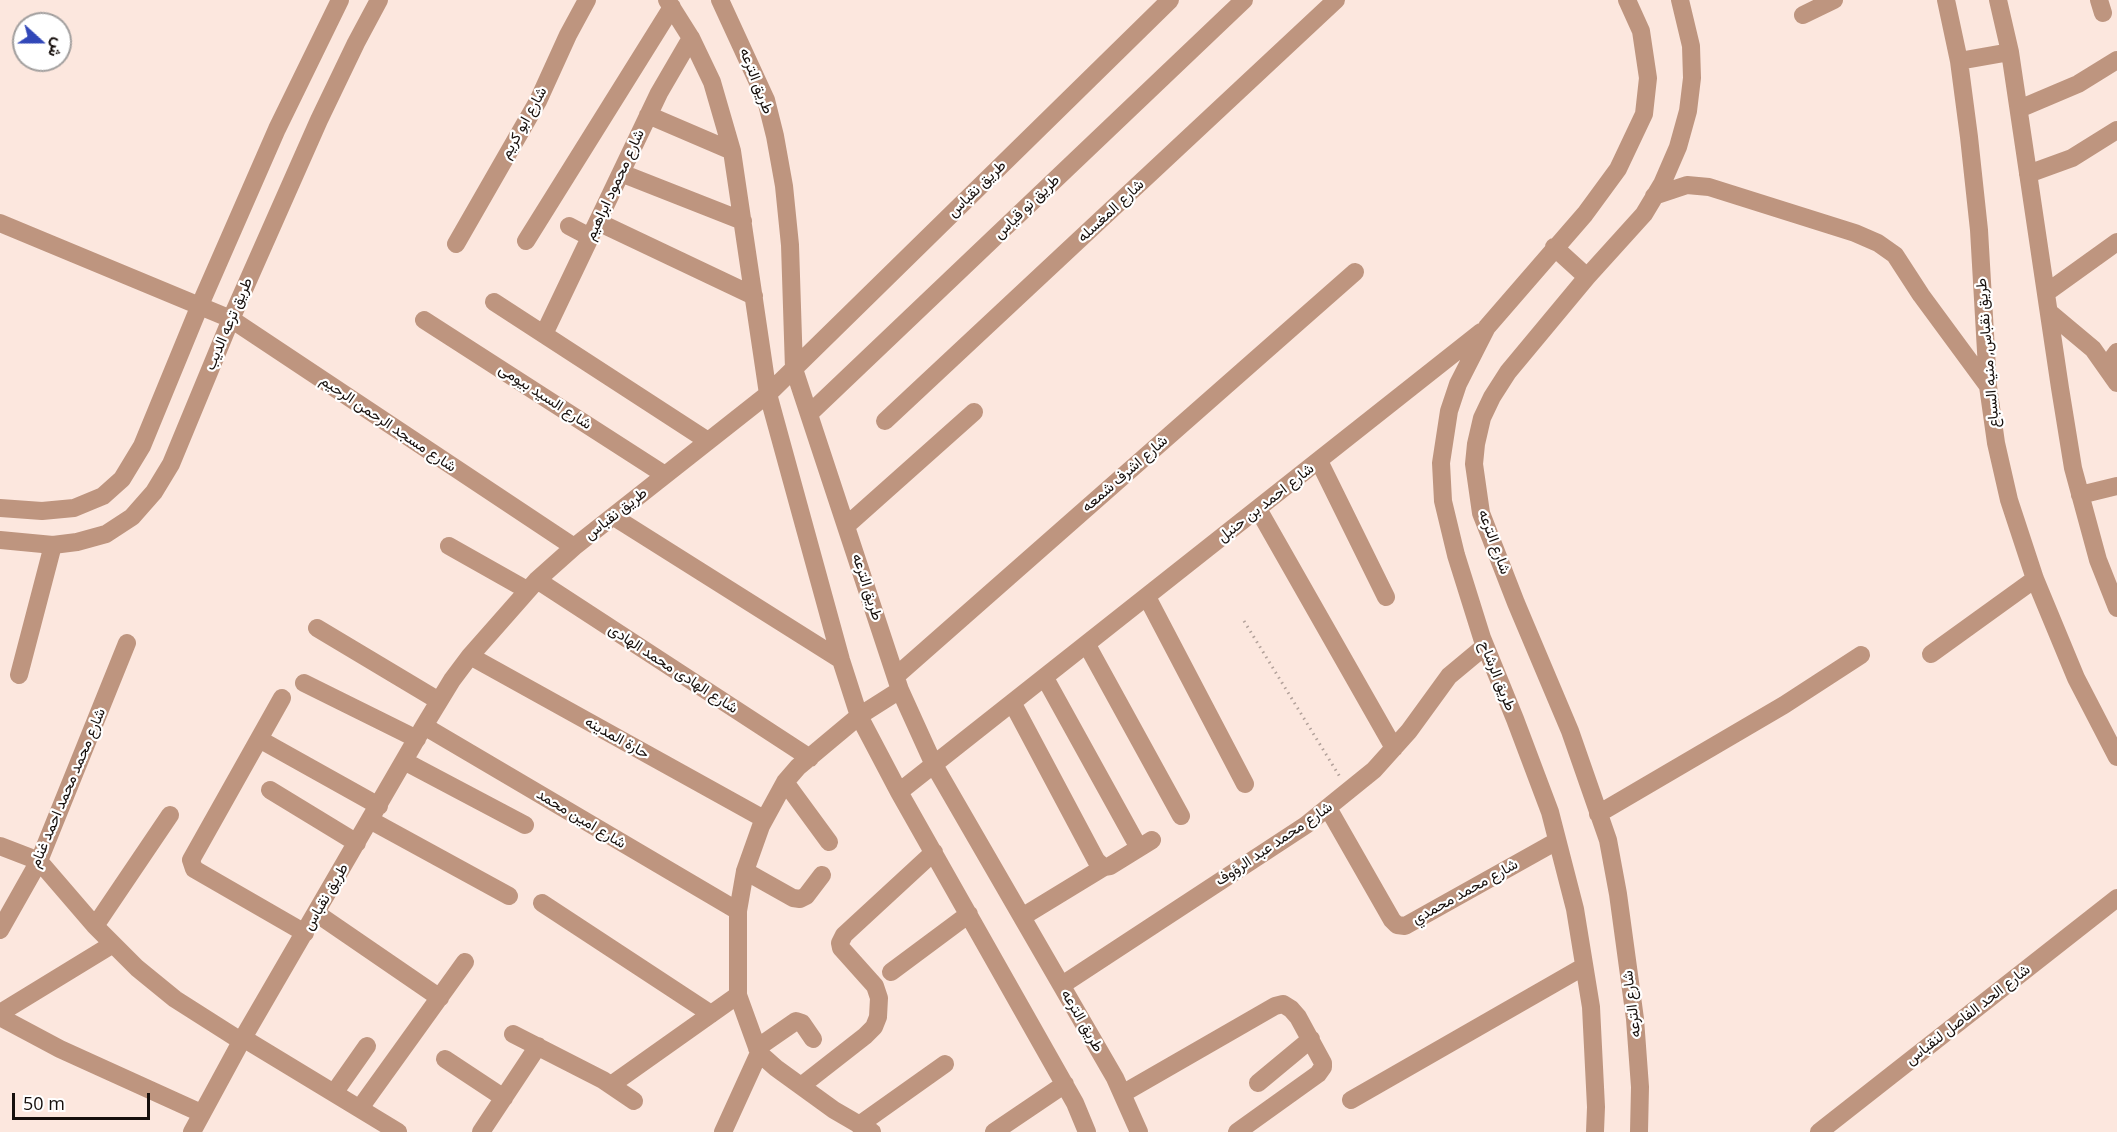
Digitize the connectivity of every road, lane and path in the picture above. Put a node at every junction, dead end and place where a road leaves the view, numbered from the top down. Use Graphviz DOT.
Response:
graph roads {
  1 [pos="340,0"];
  2 [pos="379,0"];
  3 [pos="587,0"];
  4 [pos="720,0"];
  5 [pos="1170,0"];
  6 [pos="1244,0"];
  7 [pos="1336,0"];
  8 [pos="1628,0"];
  9 [pos="1680,0"];
  10 [pos="1834,0"];
  11 [pos="1946,0"];
  12 [pos="1998,0"];
  13 [pos="669,3"];
  14 [pos="1803,15"];
  15 [pos="691,38"];
  16 [pos="2010,52"];
  17 [pos="2117,60"];
  18 [pos="1959,61"];
  19 [pos="2019,109"];
  20 [pos="648,115"];
  21 [pos="2117,130"];
  22 [pos="732,151"];
  23 [pos="621,173"];
  24 [pos="2028,174"];
  25 [pos="1654,196"];
  26 [pos="743,221"];
  27 [pos="0,223"];
  28 [pos="569,226"];
  29 [pos="594,230"];
  30 [pos="526,241"];
  31 [pos="2117,242"];
  32 [pos="456,244"];
  33 [pos="1559,251"];
  34 [pos="1355,272"];
  35 [pos="1583,272"];
  36 [pos="2046,293"];
  37 [pos="754,296"];
  38 [pos="494,302"];
  39 [pos="202,306"];
  40 [pos="2049,313"];
  41 [pos="227,317"];
  42 [pos="424,320"];
  43 [pos="1487,327"];
  44 [pos="544,334"];
  45 [pos="2117,352"];
  46 [pos="2106,367"];
  47 [pos="794,369"];
  48 [pos="2117,383"];
  49 [pos="1988,386"];
  50 [pos="768,394"];
  51 [pos="975,412"];
  52 [pos="809,414"];
  53 [pos="885,421"];
  54 [pos="708,441"];
  55 [pos="1319,461"];
  56 [pos="665,475"];
  57 [pos="2117,486"];
  58 [pos="2080,495"];
  59 [pos="0,508"];
  60 [pos="1258,509"];
  61 [pos="614,517"];
  62 [pos="846,526"];
  63 [pos="0,540"];
  64 [pos="53,545"];
  65 [pos="449,546"];
  66 [pos="574,547"];
  67 [pos="2035,579"];
  68 [pos="532,585"];
  69 [pos="1147,597"];
  70 [pos="1386,597"];
  71 [pos="2117,608"];
  72 [pos="1244,621"];
  73 [pos="317,628"];
  74 [pos="128,643"];
  75 [pos="1087,645"];
  76 [pos="1485,646"];
  77 [pos="1930,654"];
  78 [pos="1861,655"];
  79 [pos="470,656"];
  80 [pos="841,660"];
  81 [pos="19,675"];
  82 [pos="1045,678"];
  83 [pos="304,683"];
  84 [pos="898,683"];
  85 [pos="282,698"];
  86 [pos="439,701"];
  87 [pos="1013,704"];
  88 [pos="859,716"];
  89 [pos="420,733"];
  90 [pos="259,739"];
  91 [pos="1394,748"];
  92 [pos="2117,757"];
  93 [pos="810,758"];
  94 [pos="404,761"];
  95 [pos="934,765"];
  96 [pos="785,782"];
  97 [pos="1245,784"];
  98 [pos="270,790"];
  99 [pos="1349,791"];
  100 [pos="899,792"];
  101 [pos="1328,808"];
  102 [pos="374,813"];
  103 [pos="1598,814"];
  104 [pos="170,815"];
  105 [pos="1181,816"];
  106 [pos="764,819"];
  107 [pos="525,825"];
  108 [pos="1557,841"];
  109 [pos="829,842"];
  110 [pos="357,843"];
  111 [pos="0,846"];
  112 [pos="934,852"];
  113 [pos="39,861"];
  114 [pos="1104,867"];
  115 [pos="745,871"];
  116 [pos="822,875"];
  117 [pos="509,896"];
  118 [pos="2117,898"];
  119 [pos="542,903"];
  120 [pos="738,911"];
  121 [pos="316,913"];
  122 [pos="969,914"];
  123 [pos="1022,917"];
  124 [pos="95,926"];
  125 [pos="0,930"];
  126 [pos="305,933"];
  127 [pos="113,944"];
  128 [pos="465,962"];
  129 [pos="1583,967"];
  130 [pos="891,972"];
  131 [pos="1062,986"];
  132 [pos="738,995"];
  133 [pos="440,998"];
  134 [pos="711,1014"];
  135 [pos="0,1015"];
  136 [pos="513,1034"];
  137 [pos="813,1039"];
  138 [pos="242,1040"];
  139 [pos="1314,1045"];
  140 [pos="367,1046"];
  141 [pos="538,1046"];
  142 [pos="758,1051"];
  143 [pos="444,1059"];
  144 [pos="945,1064"];
  145 [pos="1258,1083"];
  146 [pos="1065,1084"];
  147 [pos="611,1085"];
  148 [pos="801,1086"];
  149 [pos="334,1093"];
  150 [pos="1122,1094"];
  151 [pos="504,1098"];
  152 [pos="1351,1100"];
  153 [pos="634,1101"];
  154 [pos="360,1108"];
  155 [pos="201,1113"];
  156 [pos="865,1128"];
  157 [pos="192,1132"];
  158 [pos="398,1132"];
  159 [pos="481,1132"];
  160 [pos="723,1132"];
  161 [pos="994,1132"];
  162 [pos="1087,1132"];
  163 [pos="1139,1132"];
  164 [pos="1237,1132"];
  165 [pos="1595,1132"];
  166 [pos="1639,1132"];
  167 [pos="1819,1132"];
  1 -- 39 [label="street"];
  2 -- 41 [label="street, طريق ترعه الديب"];
  3 -- 32 [label="street, شارع ابو كريم"];
  4 -- 47 [label="street, طريق الترعه"];
  5 -- 47 [label="street, طريق نقباس"];
  6 -- 52 [label="street, طريق نو قياس"];
  7 -- 53 [label="street, شارع المغسله"];
  8 -- 33 [label="street"];
  9 -- 25 [label="street, شارع الترعه"];
  10 -- 14 [label="street"];
  11 -- 18 [label="street, طريق نقباس, منيه السباع"];
  12 -- 16 [label="street"];
  13 -- 15 [label="street"];
  13 -- 30 [label="street"];
  15 -- 20 [label="street, شارع محمود ابراهيم"];
  15 -- 22 [label="street"];
  16 -- 18 [label="street"];
  16 -- 19 [label="street"];
  17 -- 19 [label="street"];
  18 -- 49 [label="street, طريق نقباس, منيه السباع"];
  19 -- 24 [label="street"];
  20 -- 22 [label="street"];
  20 -- 23 [label="street, شارع محمود ابراهيم"];
  21 -- 24 [label="street"];
  22 -- 26 [label="street"];
  23 -- 26 [label="street"];
  23 -- 29 [label="street, شارع محمود ابراهيم"];
  24 -- 36 [label="street"];
  25 -- 35 [label="street, شارع الترعه"];
  25 -- 49 [label="street"];
  26 -- 37 [label="street"];
  27 -- 39 [label="street, شارع مسجد الرحمن الرحيم"];
  28 -- 29 [label="street"];
  29 -- 37 [label="street"];
  29 -- 44 [label="street, شارع محمود ابراهيم"];
  31 -- 36 [label="street"];
  33 -- 35 [label="street"];
  33 -- 43 [label="street, طريق الرشاح"];
  34 -- 84 [label="street, شارع اشرف شمعه"];
  35 -- 103 [label="street, شارع الترعه"];
  36 -- 40 [label="street"];
  37 -- 50 [label="street"];
  38 -- 44 [label="street"];
  39 -- 41 [label="street, شارع مسجد الرحمن الرحيم"];
  39 -- 59 [label="street"];
  40 -- 46 [label="street"];
  40 -- 58 [label="street"];
  41 -- 64 [label="street, طريق ترعه الديب"];
  41 -- 66 [label="street, شارع مسجد الرحمن الرحيم"];
  42 -- 56 [label="street, شارع السيد بيومى"];
  43 -- 55 [label="street, شارع احمد بن حنبل"];
  43 -- 76 [label="street, طريق الرشاح"];
  44 -- 54 [label="street"];
  45 -- 46 [label="street"];
  46 -- 48 [label="street"];
  47 -- 50 [label="street, طريق نقباس"];
  47 -- 52 [label="street, طريق الترعه"];
  49 -- 67 [label="street, طريق نقباس, منيه السباع"];
  50 -- 54 [label="street, طريق نقباس"];
  50 -- 80 [label="street"];
  51 -- 62 [label="street"];
  52 -- 62 [label="street, طريق الترعه"];
  54 -- 56 [label="street, طريق نقباس"];
  55 -- 60 [label="street, شارع احمد بن حنبل"];
  55 -- 70 [label="street"];
  56 -- 61 [label="street, طريق نقباس"];
  57 -- 58 [label="street"];
  58 -- 71 [label="street"];
  60 -- 69 [label="street, شارع احمد بن حنبل"];
  60 -- 91 [label="street"];
  61 -- 66 [label="street, طريق نقباس"];
  61 -- 80 [label="street"];
  62 -- 84 [label="street, طريق الترعه"];
  63 -- 64 [label="street, طريق ترعه الديب"];
  64 -- 81 [label="street"];
  65 -- 68 [label="street, شارع الهادى محمد الهادى"];
  66 -- 68 [label="street, طريق نقباس"];
  67 -- 77 [label="street"];
  67 -- 92 [label="street, طريق نقباس, منيه السباع"];
  68 -- 79 [label="street, طريق نقباس"];
  68 -- 93 [label="street, شارع الهادى محمد الهادى"];
  69 -- 75 [label="street, شارع احمد بن حنبل"];
  69 -- 97 [label="street"];
  72 -- 99 [label="path"];
  73 -- 86 [label="street"];
  74 -- 113 [label="street, شارع محمد محمد احمد غنام"];
  75 -- 82 [label="street, شارع احمد بن حنبل"];
  75 -- 105 [label="street"];
  76 -- 91 [label="street, شارع محمد عبد الرؤوف"];
  76 -- 108 [label="street, طريق الرشاح"];
  78 -- 103 [label="street"];
  79 -- 86 [label="street, طريق نقباس"];
  79 -- 106 [label="street, حارة المدينه"];
  80 -- 88 [label="street"];
  82 -- 87 [label="street, شارع احمد بن حنبل"];
  82 -- 114 [label="street"];
  83 -- 89 [label="street, شارع امين محمد"];
  84 -- 88 [label="street, شارع اشرف شمعه"];
  84 -- 95 [label="street, طريق الترعه"];
  85 -- 90 [label="street"];
  86 -- 89 [label="street, طريق نقباس"];
  87 -- 95 [label="street, شارع احمد بن حنبل"];
  87 -- 114 [label="street"];
  88 -- 93 [label="street, شارع اشرف شمعه"];
  88 -- 100 [label="street"];
  89 -- 94 [label="street, طريق نقباس"];
  89 -- 120 [label="street, شارع امين محمد"];
  90 -- 102 [label="street"];
  90 -- 126 [label="street"];
  91 -- 99 [label="street, شارع محمد عبد الرؤوف"];
  93 -- 96 [label="street, شارع اشرف شمعه"];
  94 -- 102 [label="street, طريق نقباس"];
  94 -- 107 [label="street"];
  95 -- 100 [label="street, شارع احمد بن حنبل"];
  95 -- 123 [label="street, طريق الترعه"];
  96 -- 106 [label="street, شارع اشرف شمعه"];
  96 -- 109 [label="street"];
  98 -- 110 [label="street"];
  99 -- 101 [label="street, شارع محمد عبد الرؤوف"];
  100 -- 112 [label="street"];
  101 -- 108 [label="street, شارع محمد محمدي"];
  101 -- 131 [label="street, شارع محمد عبد الرؤوف"];
  102 -- 110 [label="street, طريق نقباس"];
  102 -- 117 [label="street"];
  103 -- 166 [label="street, شارع الترعه"];
  104 -- 124 [label="street"];
  106 -- 115 [label="street, شارع اشرف شمعه"];
  108 -- 129 [label="street, طريق الرشاح"];
  110 -- 121 [label="street, طريق نقباس"];
  111 -- 113 [label="street"];
  112 -- 122 [label="street"];
  112 -- 148 [label="street"];
  113 -- 124 [label="street"];
  113 -- 125 [label="street, شارع محمد محمد احمد غنام"];
  114 -- 123 [label="street"];
  115 -- 116 [label="street"];
  115 -- 120 [label="street, شارع اشرف شمعه"];
  118 -- 167 [label="street, شارع الحد الفاصل لنقباس"];
  119 -- 134 [label="street"];
  120 -- 132 [label="street, شارع اشرف شمعه"];
  121 -- 126 [label="street, طريق نقباس"];
  121 -- 133 [label="street"];
  122 -- 130 [label="street"];
  122 -- 146 [label="street"];
  123 -- 131 [label="street, طريق الترعه"];
  124 -- 127 [label="street"];
  126 -- 138 [label="street, طريق نقباس"];
  127 -- 135 [label="street"];
  127 -- 138 [label="street"];
  128 -- 133 [label="street"];
  129 -- 152 [label="street"];
  129 -- 165 [label="street, طريق الرشاح"];
  131 -- 150 [label="street, طريق الترعه"];
  132 -- 134 [label="street"];
  132 -- 142 [label="street, شارع اشرف شمعه"];
  133 -- 154 [label="street"];
  134 -- 147 [label="street"];
  135 -- 155 [label="street"];
  136 -- 141 [label="street"];
  137 -- 142 [label="street"];
  138 -- 149 [label="street"];
  138 -- 155 [label="street, طريق نقباس"];
  139 -- 145 [label="street"];
  139 -- 150 [label="street"];
  139 -- 164 [label="street"];
  140 -- 149 [label="street"];
  141 -- 147 [label="street"];
  141 -- 151 [label="street"];
  142 -- 148 [label="street"];
  142 -- 160 [label="street"];
  143 -- 151 [label="street"];
  144 -- 156 [label="street"];
  146 -- 161 [label="street"];
  146 -- 162 [label="street"];
  147 -- 153 [label="street"];
  148 -- 156 [label="street"];
  149 -- 154 [label="street"];
  150 -- 163 [label="street, طريق الترعه"];
  151 -- 159 [label="street"];
  154 -- 158 [label="street"];
  155 -- 157 [label="street, طريق نقباس"];
}
